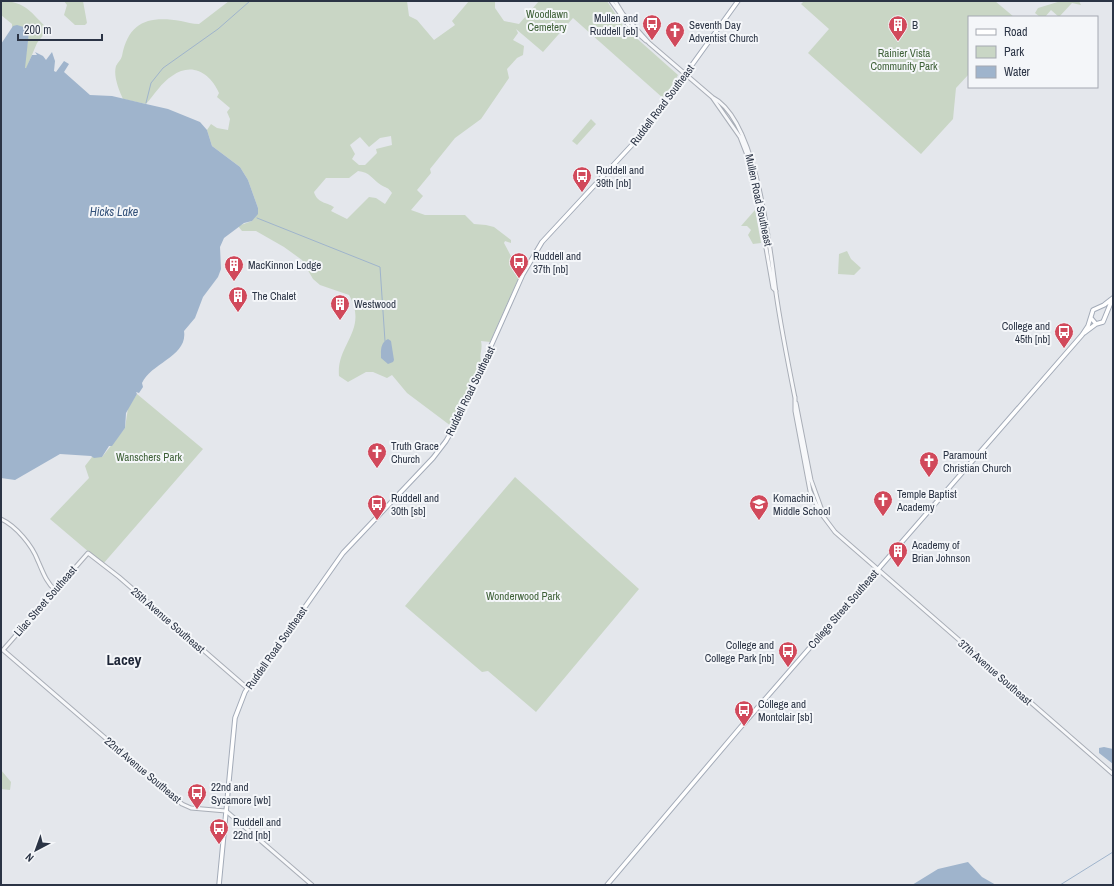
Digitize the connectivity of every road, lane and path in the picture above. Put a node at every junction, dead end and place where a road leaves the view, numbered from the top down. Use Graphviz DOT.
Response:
graph roads {
  1 [pos="611,1"];
  2 [pos="615,1"];
  3 [pos="738,1"];
  4 [pos="649,43"];
  5 [pos="686,74"];
  6 [pos="1113,299"];
  7 [pos="1099,308"];
  8 [pos="1106,315"];
  9 [pos="1091,318"];
  10 [pos="1096,324"];
  11 [pos="1082,335"];
  12 [pos="1,519"];
  13 [pos="88,553"];
  14 [pos="878,570"];
  15 [pos="55,590"];
  16 [pos="3,650"];
  17 [pos="247,688"];
  18 [pos="1113,774"];
  19 [pos="226,811"];
  20 [pos="219,885"];
  21 [pos="312,885"];
  22 [pos="607,885"];
  1 -- 4 [label="street, Mullen Road Southeast"];
  2 -- 4 [label="street, Mullen Road Southeast"];
  3 -- 5 [label="main road, Ruddell Road Southeast"];
  4 -- 5 [label="street, Mullen Road Southeast"];
  5 -- 14 [label="street, Mullen Road Southeast"];
  5 -- 17 [label="main road, Ruddell Road Southeast"];
  6 -- 7 [label="main road"];
  6 -- 8 [label="main road"];
  7 -- 8 [label="main road"];
  7 -- 9 [label="main road"];
  8 -- 10 [label="main road"];
  9 -- 10 [label="main road"];
  9 -- 11 [label="main road, College Street Southeast"];
  10 -- 11 [label="main road, College Street Southeast"];
  11 -- 14 [label="main road, College Street Southeast"];
  12 -- 15 [label="street"];
  13 -- 15 [label="street, Lilac Street Southeast"];
  13 -- 17 [label="street, 25th Avenue Southeast"];
  14 -- 18 [label="street, 37th Avenue Southeast"];
  14 -- 22 [label="main road, College Street Southeast"];
  15 -- 16 [label="street, Lilac Street Southeast"];
  16 -- 19 [label="street, 22nd Avenue Southeast"];
  17 -- 19 [label="main road, Ruddell Road Southeast"];
  19 -- 20 [label="main road, Ruddell Road Southeast"];
  19 -- 21 [label="street"];
}
